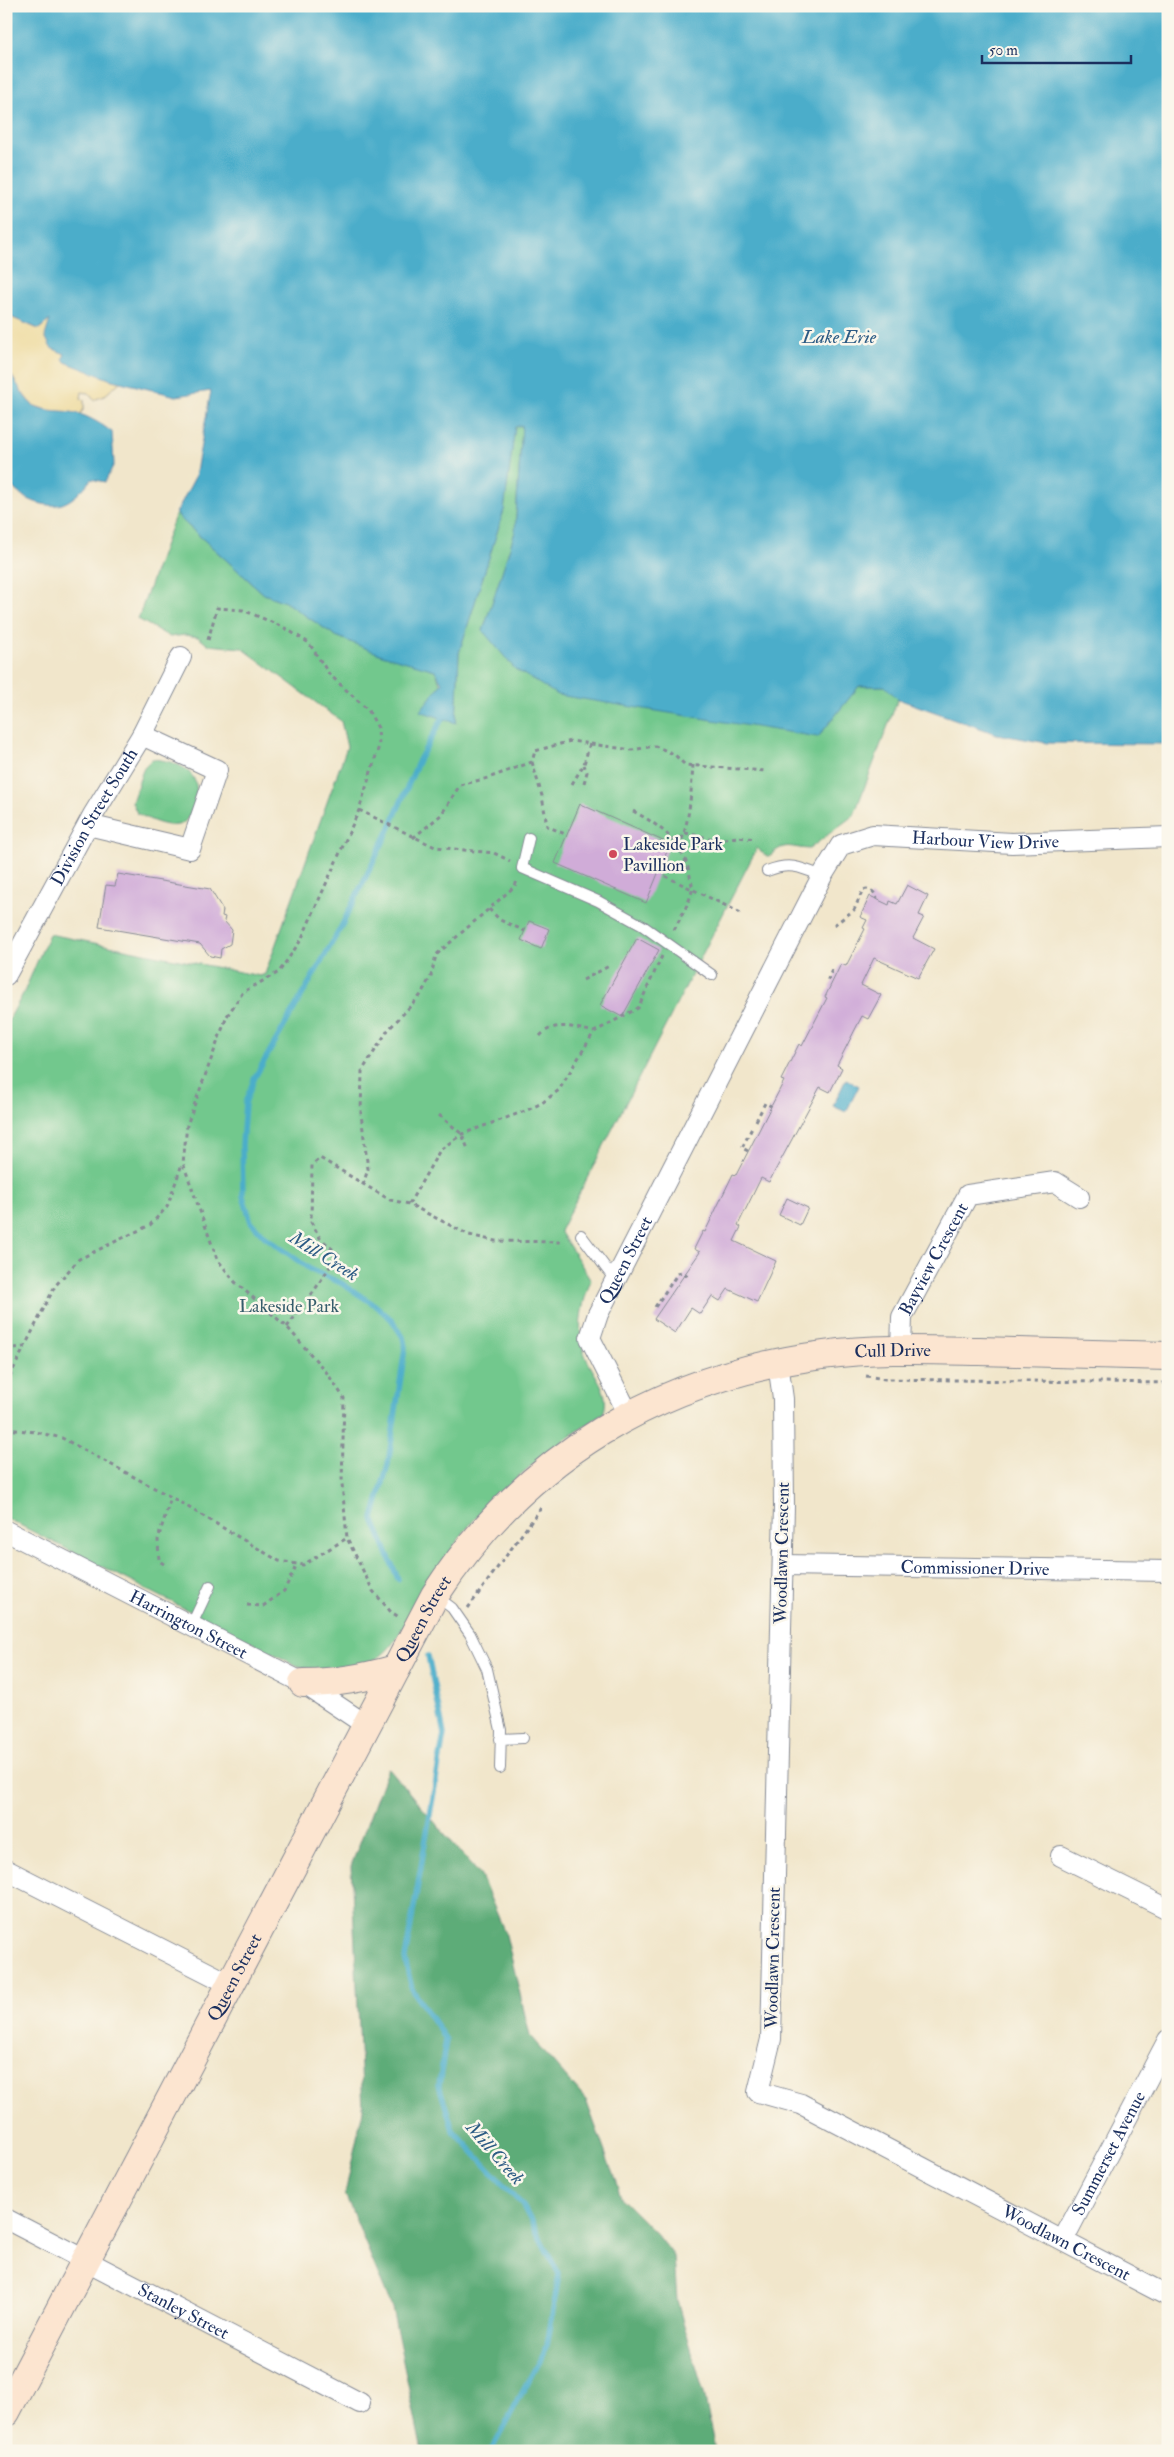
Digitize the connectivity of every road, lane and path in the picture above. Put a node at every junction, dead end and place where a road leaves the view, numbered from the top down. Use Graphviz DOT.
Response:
graph roads {
  1 [pos="208,640"];
  2 [pos="181,657"];
  3 [pos="142,735"];
  4 [pos="590,743"];
  5 [pos="532,762"];
  6 [pos="584,764"];
  7 [pos="693,765"];
  8 [pos="766,771"];
  9 [pos="584,783"];
  10 [pos="572,784"];
  11 [pos="359,810"];
  12 [pos="633,812"];
  13 [pos="88,825"];
  14 [pos="685,833"];
  15 [pos="567,835"];
  16 [pos="1168,837"];
  17 [pos="412,838"];
  18 [pos="529,838"];
  19 [pos="756,839"];
  20 [pos="679,848"];
  21 [pos="522,868"];
  22 [pos="767,871"];
  23 [pos="665,876"];
  24 [pos="822,876"];
  25 [pos="693,890"];
  26 [pos="877,899"];
  27 [pos="489,909"];
  28 [pos="743,914"];
  29 [pos="834,925"];
  30 [pos="525,931"];
  31 [pos="668,943"];
  32 [pos="611,965"];
  33 [pos="8,970"];
  34 [pos="832,970"];
  35 [pos="712,975"];
  36 [pos="583,980"];
  37 [pos="832,982"];
  38 [pos="594,1032"];
  39 [pos="540,1036"];
  40 [pos="771,1106"];
  41 [pos="439,1115"];
  42 [pos="756,1121"];
  43 [pos="752,1128"];
  44 [pos="462,1134"];
  45 [pos="468,1150"];
  46 [pos="748,1151"];
  47 [pos="183,1163"];
  48 [pos="363,1185"];
  49 [pos="1079,1197"];
  50 [pos="409,1204"];
  51 [pos="581,1235"];
  52 [pos="562,1242"];
  53 [pos="691,1278"];
  54 [pos="615,1280"];
  55 [pos="655,1307"];
  56 [pos="287,1327"];
  57 [pos="24,1347"];
  58 [pos="6,1349"];
  59 [pos="901,1350"];
  60 [pos="1168,1356"];
  61 [pos="778,1363"];
  62 [pos="863,1375"];
  63 [pos="1168,1383"];
  64 [pos="6,1384"];
  65 [pos="628,1415"];
  66 [pos="6,1429"];
  67 [pos="170,1497"];
  68 [pos="547,1500"];
  69 [pos="6,1531"];
  70 [pos="348,1538"];
  71 [pos="164,1564"];
  72 [pos="298,1564"];
  73 [pos="782,1565"];
  74 [pos="1168,1571"];
  75 [pos="210,1586"];
  76 [pos="435,1595"];
  77 [pos="247,1605"];
  78 [pos="463,1607"];
  79 [pos="404,1620"];
  80 [pos="191,1626"];
  81 [pos="396,1669"];
  82 [pos="303,1683"];
  83 [pos="366,1725"];
  84 [pos="523,1738"];
  85 [pos="500,1739"];
  86 [pos="500,1768"];
  87 [pos="1061,1856"];
  88 [pos="6,1870"];
  89 [pos="1168,1909"];
  90 [pos="230,1984"];
  91 [pos="1168,2040"];
  92 [pos="6,2219"];
  93 [pos="1063,2240"];
  94 [pos="85,2262"];
  95 [pos="1168,2296"];
  96 [pos="360,2403"];
  97 [pos="6,2412"];
  1 -- 11 [label="path"];
  2 -- 3 [label="street, Division Street South"];
  3 -- 13 [label="street, Division Street South"];
  3 -- 13 [label="street"];
  4 -- 5 [label="path"];
  4 -- 6 [label="path"];
  4 -- 7 [label="path"];
  5 -- 15 [label="path"];
  5 -- 17 [label="path"];
  6 -- 9 [label="path"];
  6 -- 10 [label="path"];
  7 -- 8 [label="path"];
  7 -- 14 [label="path"];
  11 -- 17 [label="path"];
  11 -- 47 [label="path"];
  12 -- 20 [label="path"];
  13 -- 33 [label="street, Division Street South"];
  14 -- 19 [label="path"];
  14 -- 20 [label="path"];
  16 -- 24 [label="street, Harbour View Drive"];
  17 -- 21 [label="path"];
  18 -- 21 [label="lane"];
  20 -- 25 [label="path"];
  21 -- 27 [label="path"];
  21 -- 31 [label="lane"];
  22 -- 24 [label="lane"];
  23 -- 25 [label="path"];
  24 -- 54 [label="street, Queen Street"];
  25 -- 28 [label="path"];
  25 -- 31 [label="path"];
  26 -- 29 [label="path"];
  27 -- 30 [label="path"];
  27 -- 48 [label="path"];
  31 -- 35 [label="lane"];
  31 -- 38 [label="path"];
  32 -- 36 [label="path"];
  34 -- 37 [label="path"];
  38 -- 39 [label="path"];
  38 -- 44 [label="path"];
  40 -- 42 [label="path"];
  41 -- 44 [label="path"];
  43 -- 46 [label="path"];
  44 -- 45 [label="path"];
  44 -- 50 [label="path"];
  47 -- 56 [label="path"];
  47 -- 57 [label="path"];
  48 -- 50 [label="path"];
  48 -- 56 [label="path"];
  49 -- 59 [label="street, Bayview Crescent"];
  50 -- 52 [label="path"];
  51 -- 54 [label="lane"];
  53 -- 55 [label="path"];
  54 -- 65 [label="street, Queen Street"];
  56 -- 70 [label="path"];
  57 -- 58 [label="path"];
  57 -- 64 [label="path"];
  59 -- 60 [label="street, Cull Drive"];
  59 -- 61 [label="street, Cull Drive"];
  61 -- 65 [label="street, Cull Drive"];
  61 -- 73 [label="street, Woodlawn Crescent"];
  62 -- 63 [label="path"];
  65 -- 76 [label="street, Queen Street"];
  66 -- 67 [label="path"];
  67 -- 71 [label="path"];
  67 -- 72 [label="path"];
  68 -- 78 [label="path"];
  69 -- 80 [label="street, Harrington Street"];
  70 -- 72 [label="path"];
  70 -- 79 [label="path"];
  72 -- 77 [label="path"];
  73 -- 74 [label="street, Commissioner Drive"];
  73 -- 93 [label="street, Woodlawn Crescent"];
  75 -- 80 [label="lane"];
  76 -- 81 [label="street, Queen Street"];
  76 -- 85 [label="lane"];
  80 -- 82 [label="street, Harrington Street"];
  81 -- 82 [label="street"];
  81 -- 83 [label="street, Queen Street"];
  82 -- 83 [label="street, Harrington Street"];
  83 -- 90 [label="street, Queen Street"];
  84 -- 85 [label="lane"];
  85 -- 86 [label="lane"];
  87 -- 89 [label="street"];
  88 -- 90 [label="street"];
  90 -- 94 [label="street, Queen Street"];
  91 -- 93 [label="street, Summerset Avenue"];
  92 -- 94 [label="street, Stanley Street"];
  93 -- 95 [label="street, Woodlawn Crescent"];
  94 -- 96 [label="street, Stanley Street"];
  94 -- 97 [label="street, Queen Street"];
}
